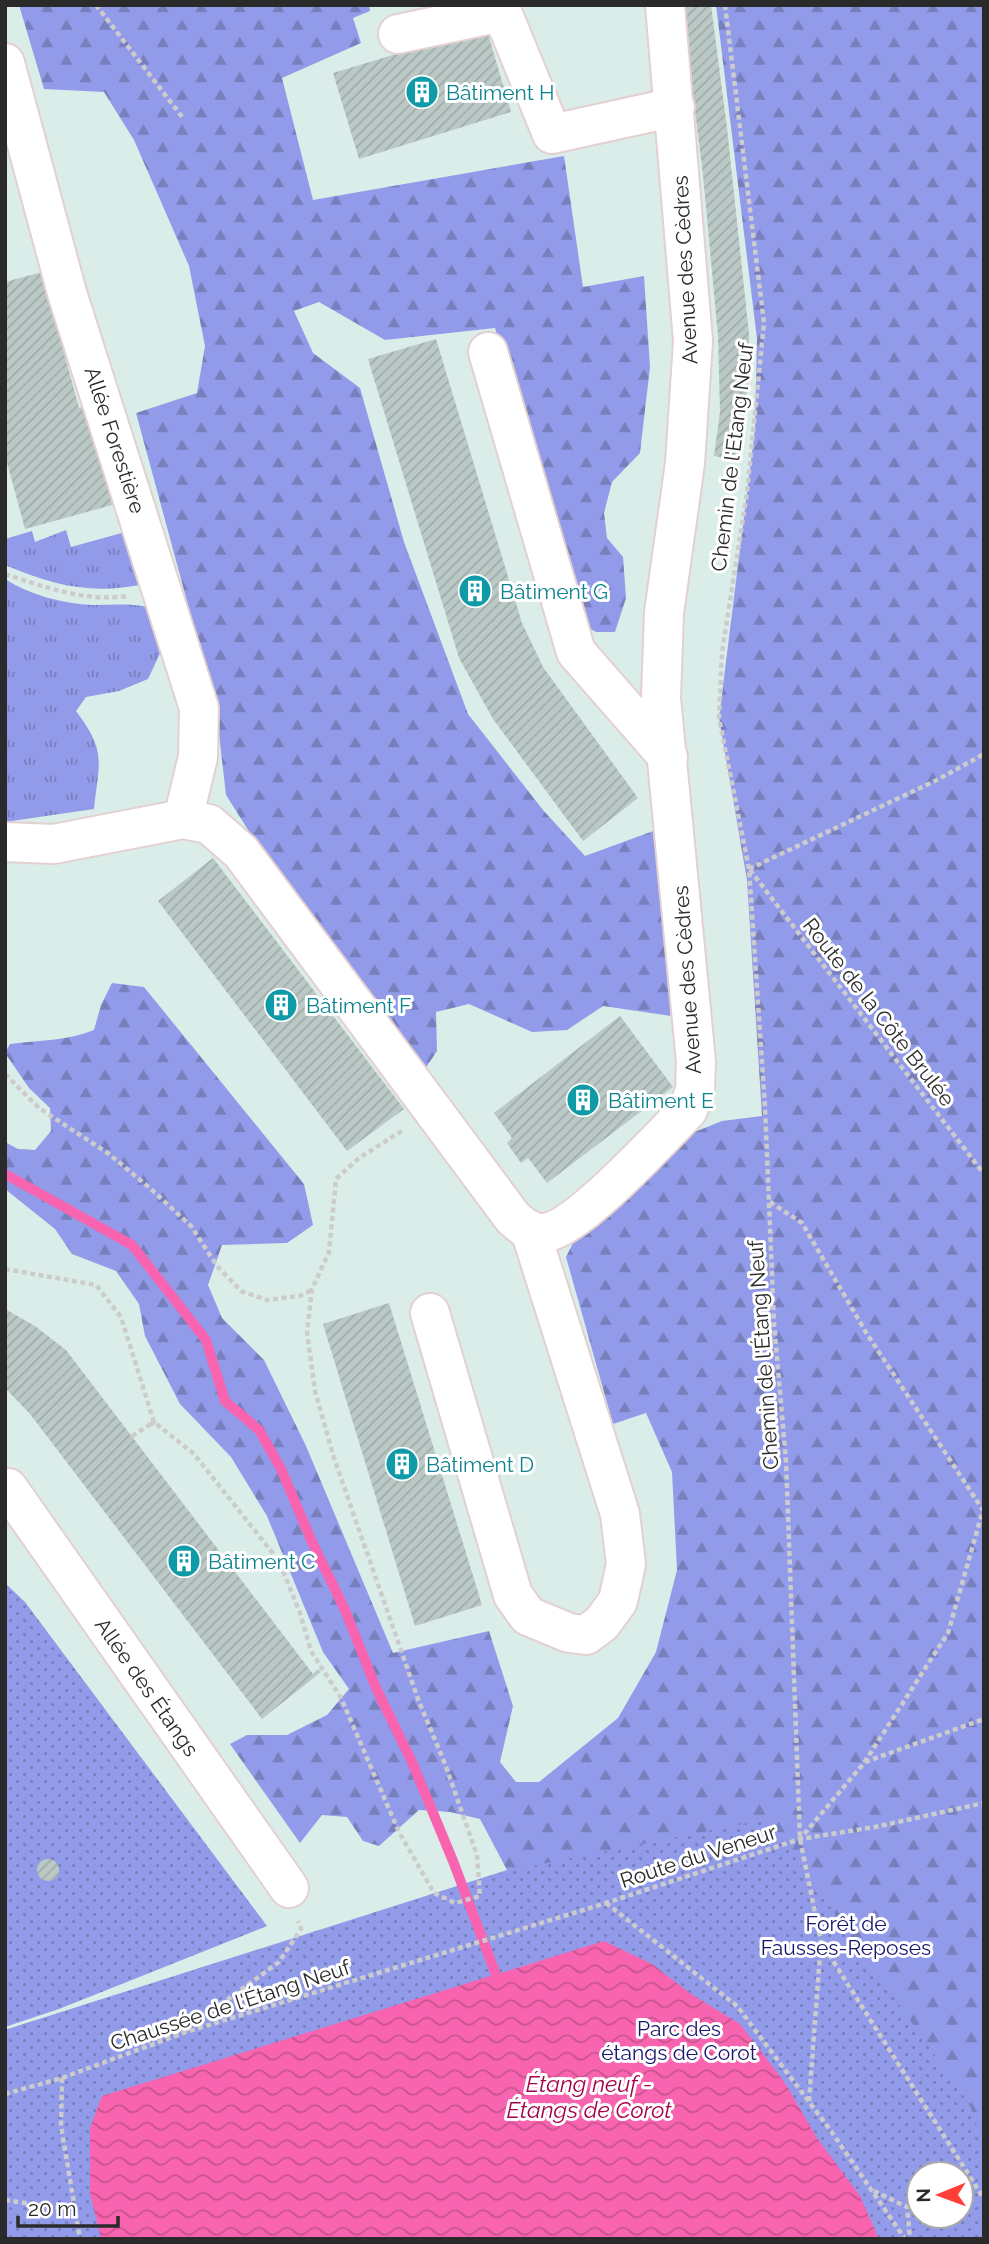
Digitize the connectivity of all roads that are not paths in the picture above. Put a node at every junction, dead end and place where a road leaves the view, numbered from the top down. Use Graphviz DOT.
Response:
graph roads {
  1 [pos="665,5"];
  2 [pos="398,34"];
  3 [pos="5,63"];
  4 [pos="675,107"];
  5 [pos="488,352"];
  6 [pos="668,757"];
  7 [pos="183,819"];
  8 [pos="5,842"];
  9 [pos="530,1230"];
  10 [pos="430,1313"];
  11 [pos="6,1487"];
  12 [pos="289,1888"];
  1 -- 4 [label="lane, Avenue des Cèdres"];
  2 -- 4 [label="lane"];
  3 -- 7 [label="lane, Allée Forestière"];
  4 -- 6 [label="lane, Avenue des Cèdres"];
  5 -- 6 [label="lane"];
  6 -- 9 [label="lane, Avenue des Cèdres"];
  7 -- 8 [label="lane"];
  7 -- 9 [label="lane"];
  9 -- 10 [label="lane"];
  11 -- 12 [label="lane, Allée des Étangs"];
}
